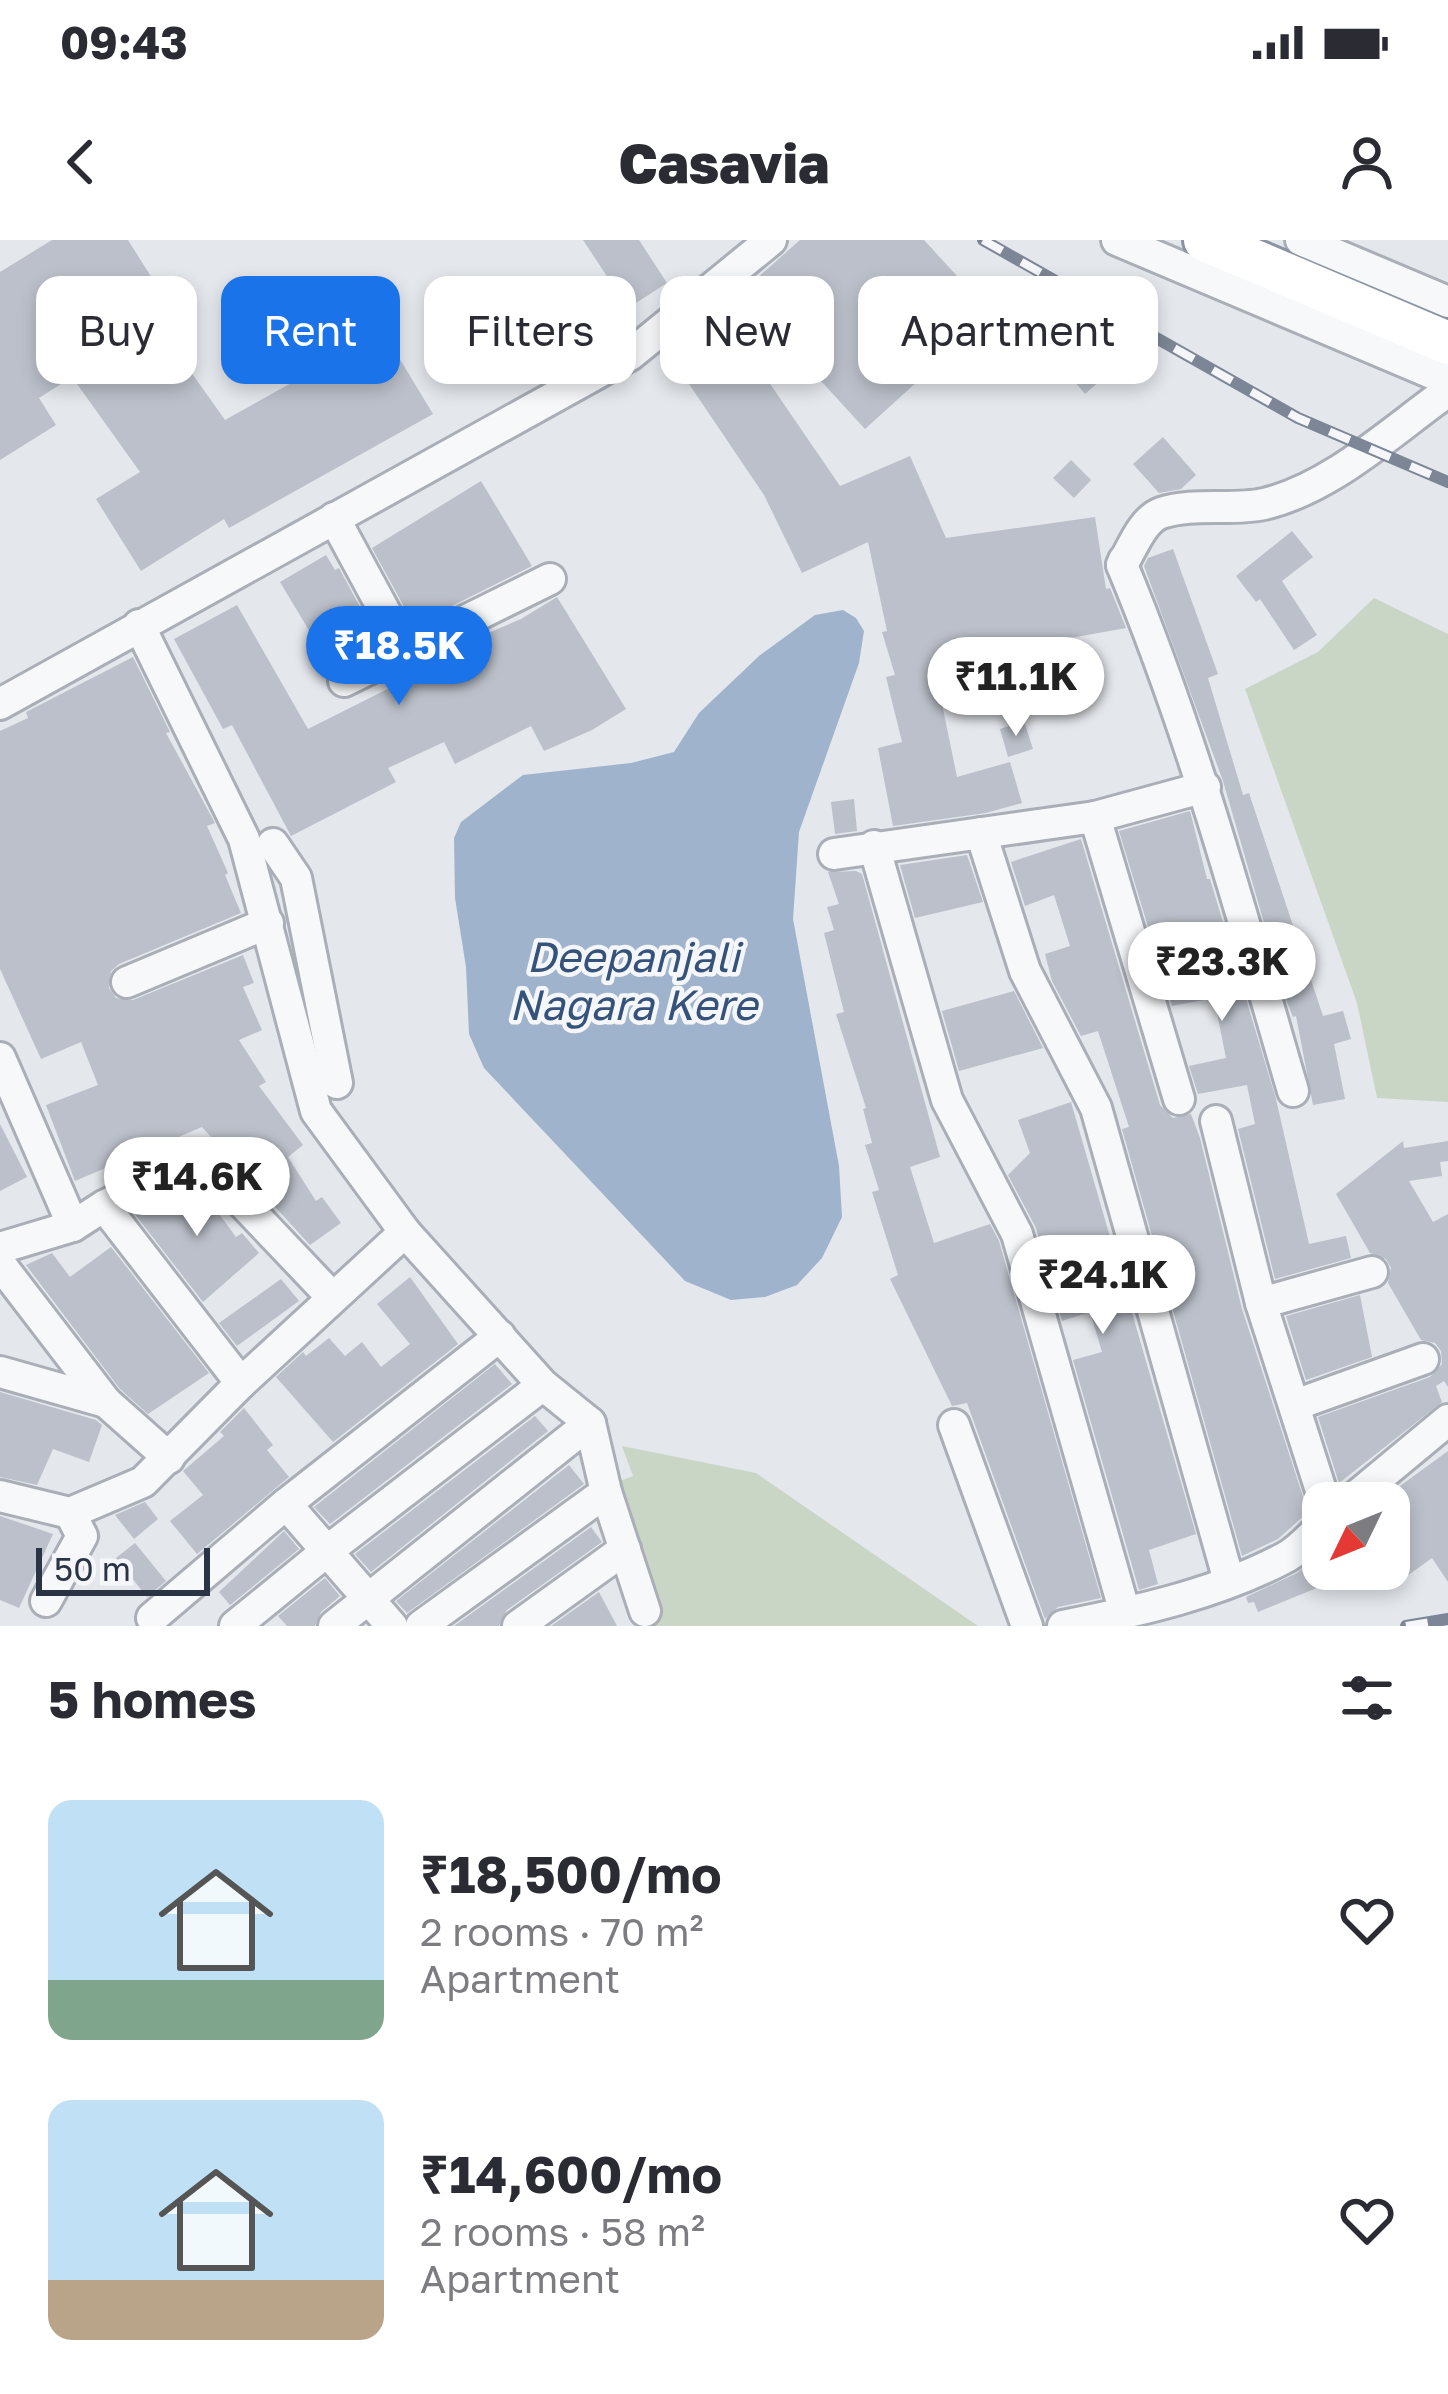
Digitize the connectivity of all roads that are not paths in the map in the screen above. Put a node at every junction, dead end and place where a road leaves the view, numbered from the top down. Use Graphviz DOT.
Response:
graph roads {
  1 [pos="770,240"];
  2 [pos="1117,240"];
  3 [pos="1205,240"];
  4 [pos="1266,240"];
  5 [pos="1301,240"];
  6 [pos="1448,302"];
  7 [pos="1448,318"];
  8 [pos="1448,343"];
  9 [pos="1448,380"];
  10 [pos="1448,391"];
  11 [pos="334,518"];
  12 [pos="550,579"];
  13 [pos="139,625"];
  14 [pos="406,650"];
  15 [pos="344,681"];
  16 [pos="0,704"];
  17 [pos="1205,788"];
  18 [pos="1095,817"];
  19 [pos="981,833"];
  20 [pos="273,844"];
  21 [pos="874,846"];
  22 [pos="834,854"];
  23 [pos="268,923"];
  24 [pos="127,982"];
  25 [pos="0,1058"];
  26 [pos="337,1083"];
  27 [pos="1293,1090"];
  28 [pos="1179,1099"];
  29 [pos="1216,1121"];
  30 [pos="104,1206"];
  31 [pos="73,1226"];
  32 [pos="405,1232"];
  33 [pos="0,1248"];
  34 [pos="0,1264"];
  35 [pos="1372,1273"];
  36 [pos="332,1297"];
  37 [pos="1262,1303"];
  38 [pos="500,1336"];
  39 [pos="1423,1358"];
  40 [pos="0,1372"];
  41 [pos="241,1383"];
  42 [pos="543,1385"];
  43 [pos="106,1402"];
  44 [pos="1294,1405"];
  45 [pos="1448,1420"];
  46 [pos="590,1423"];
  47 [pos="954,1425"];
  48 [pos="169,1458"];
  49 [pos="1318,1482"];
  50 [pos="1373,1482"];
  51 [pos="606,1492"];
  52 [pos="0,1496"];
  53 [pos="286,1504"];
  54 [pos="70,1513"];
  55 [pos="1302,1544"];
  56 [pos="625,1550"];
  57 [pos="327,1551"];
  58 [pos="1229,1582"];
  59 [pos="371,1597"];
  60 [pos="46,1601"];
  61 [pos="645,1611"];
  62 [pos="1125,1613"];
  63 [pos="152,1618"];
  64 [pos="235,1626"];
  65 [pos="334,1626"];
  66 [pos="392,1626"];
  67 [pos="421,1626"];
  68 [pos="518,1626"];
  69 [pos="1028,1626"];
  70 [pos="1063,1626"];
  1 -- 11 [label="street"];
  2 -- 9 [label="street"];
  3 -- 8 [label="highway"];
  4 -- 7 [label="highway"];
  5 -- 6 [label="street"];
  10 -- 17 [label="street"];
  11 -- 13 [label="street"];
  11 -- 14 [label="street"];
  12 -- 14 [label="street"];
  13 -- 16 [label="street"];
  13 -- 23 [label="street"];
  14 -- 15 [label="street"];
  17 -- 18 [label="street"];
  17 -- 27 [label="street"];
  18 -- 19 [label="street"];
  18 -- 28 [label="street"];
  19 -- 21 [label="street"];
  19 -- 58 [label="street"];
  20 -- 26 [label="street"];
  21 -- 22 [label="street"];
  21 -- 62 [label="street"];
  23 -- 24 [label="street"];
  23 -- 32 [label="street"];
  25 -- 31 [label="street"];
  29 -- 37 [label="street"];
  30 -- 31 [label="street"];
  30 -- 36 [label="street"];
  30 -- 41 [label="street"];
  31 -- 33 [label="street"];
  32 -- 36 [label="street"];
  32 -- 38 [label="street"];
  34 -- 43 [label="street"];
  35 -- 37 [label="street"];
  36 -- 41 [label="street"];
  37 -- 44 [label="street"];
  38 -- 42 [label="street"];
  38 -- 53 [label="street"];
  39 -- 44 [label="street"];
  40 -- 43 [label="street"];
  41 -- 48 [label="street"];
  42 -- 46 [label="street"];
  42 -- 57 [label="street"];
  43 -- 48 [label="street"];
  44 -- 49 [label="street"];
  45 -- 50 [label="street"];
  46 -- 51 [label="street"];
  46 -- 59 [label="street"];
  47 -- 69 [label="street"];
  48 -- 54 [label="street"];
  51 -- 56 [label="street"];
  51 -- 67 [label="street"];
  52 -- 54 [label="street"];
  53 -- 57 [label="street"];
  53 -- 63 [label="street"];
  54 -- 60 [label="street"];
  55 -- 58 [label="street"];
  56 -- 61 [label="street"];
  56 -- 68 [label="street"];
  57 -- 59 [label="street"];
  57 -- 64 [label="street"];
  58 -- 62 [label="street"];
  59 -- 65 [label="street"];
  59 -- 66 [label="street"];
  62 -- 70 [label="street"];
}
